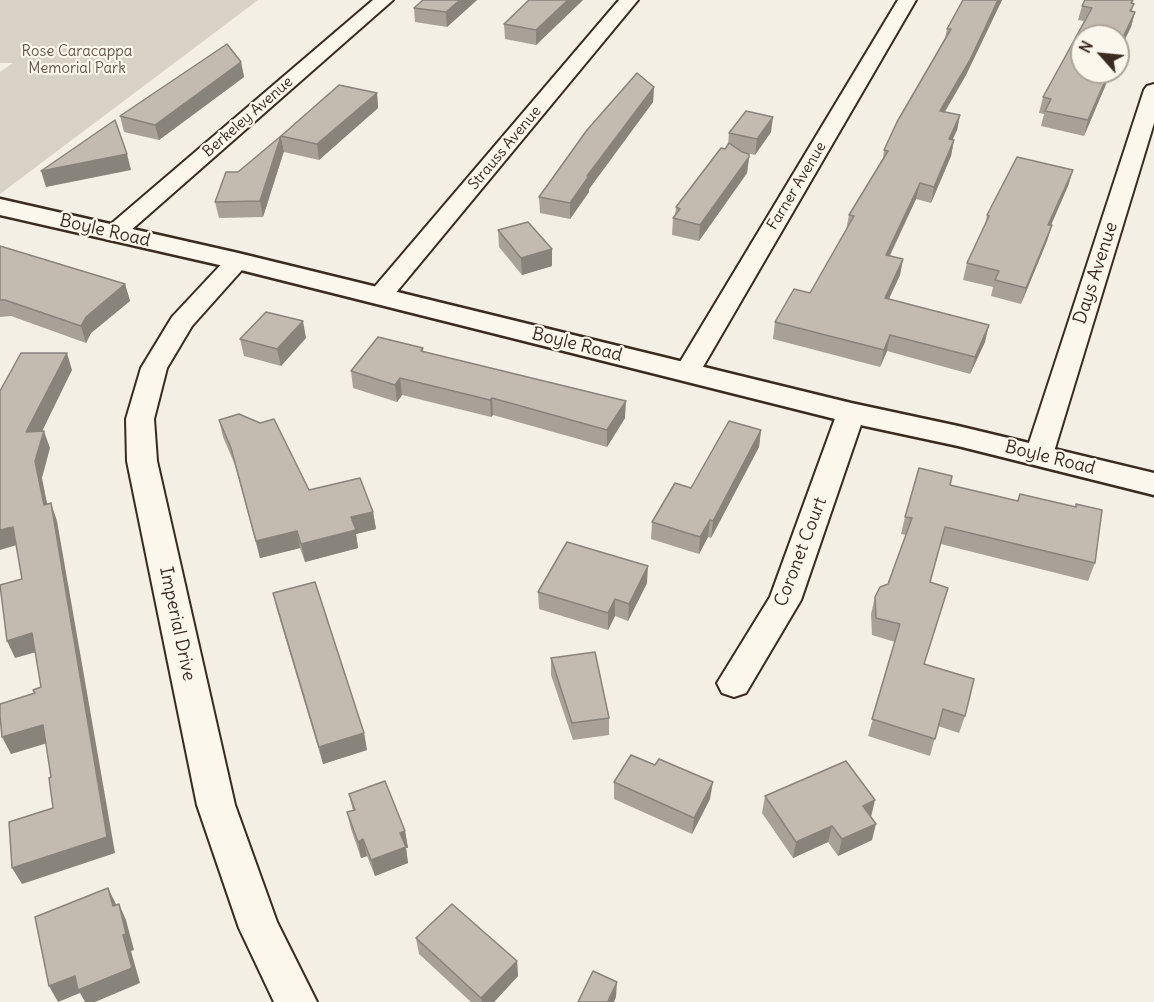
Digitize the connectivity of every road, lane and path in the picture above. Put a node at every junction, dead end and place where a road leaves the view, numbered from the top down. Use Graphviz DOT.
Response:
graph roads {
  1 [pos="384,0"];
  2 [pos="629,0"];
  3 [pos="907,0"];
  4 [pos="1154,90"];
  5 [pos="0,207"];
  6 [pos="113,234"];
  7 [pos="238,261"];
  8 [pos="380,296"];
  9 [pos="687,372"];
  10 [pos="851,413"];
  11 [pos="1039,455"];
  12 [pos="1154,484"];
  13 [pos="734,682"];
  14 [pos="296,1002"];
  1 -- 6 [label="street, Berkeley Avenue"];
  2 -- 8 [label="street, Strauss Avenue"];
  3 -- 9 [label="street, Farner Avenue"];
  4 -- 11 [label="street, Days Avenue"];
  5 -- 6 [label="street, Boyle Road"];
  6 -- 7 [label="street, Boyle Road"];
  7 -- 8 [label="street, Boyle Road"];
  7 -- 14 [label="street, Imperial Drive"];
  8 -- 9 [label="street, Boyle Road"];
  9 -- 10 [label="street, Boyle Road"];
  10 -- 11 [label="street, Boyle Road"];
  10 -- 13 [label="street, Coronet Court"];
  11 -- 12 [label="street, Boyle Road"];
}
